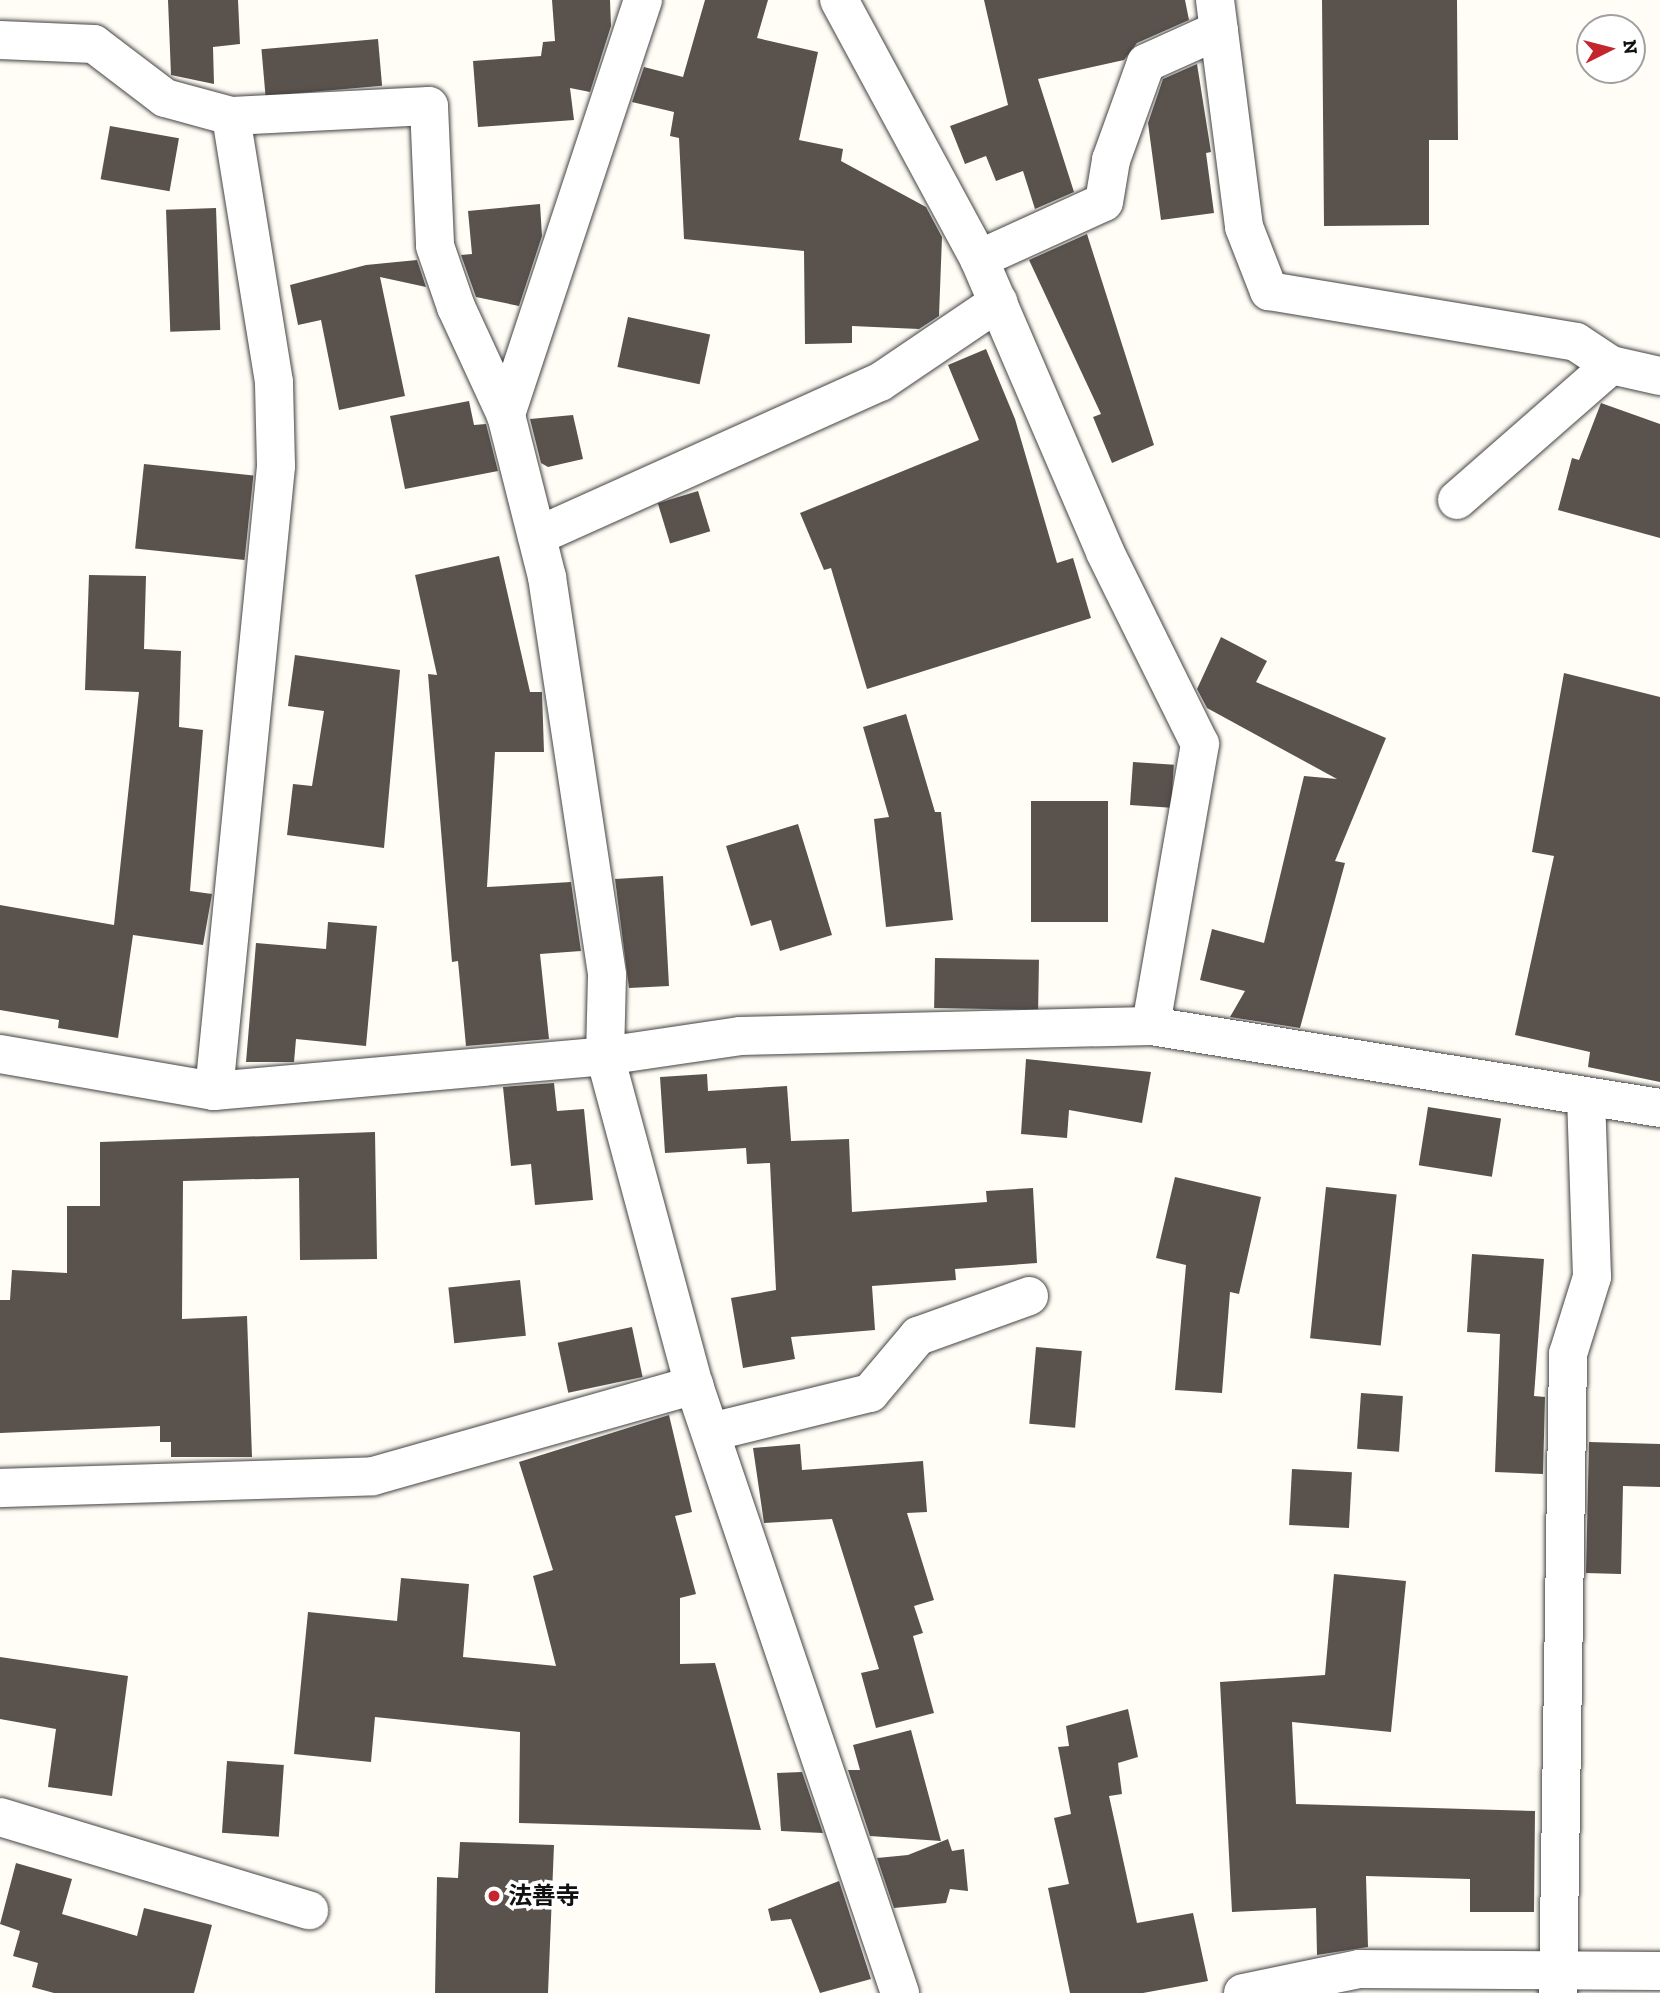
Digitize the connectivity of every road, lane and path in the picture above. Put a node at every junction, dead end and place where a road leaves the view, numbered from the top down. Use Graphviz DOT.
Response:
graph roads {
  1 [pos="643,0"];
  2 [pos="839,0"];
  3 [pos="1217,15"];
  4 [pos="0,40"];
  5 [pos="231,116"];
  6 [pos="979,259"];
  7 [pos="998,302"];
  8 [pos="1611,365"];
  9 [pos="1660,376"];
  10 [pos="506,415"];
  11 [pos="1457,500"];
  12 [pos="537,536"];
  13 [pos="1151,1026"];
  14 [pos="0,1054"];
  15 [pos="606,1056"];
  16 [pos="214,1091"];
  17 [pos="1586,1097"];
  18 [pos="1660,1108"];
  19 [pos="1029,1296"];
  20 [pos="694,1385"];
  21 [pos="711,1432"];
  22 [pos="0,1488"];
  23 [pos="0,1817"];
  24 [pos="309,1910"];
  25 [pos="1660,1970"];
  26 [pos="1557,1980"];
  27 [pos="900,1993"];
  28 [pos="1243,1993"];
  1 -- 10 [label="street"];
  2 -- 6 [label="street"];
  3 -- 6 [label="street"];
  3 -- 8 [label="street"];
  4 -- 5 [label="street"];
  5 -- 10 [label="street"];
  5 -- 16 [label="street"];
  6 -- 7 [label="street"];
  7 -- 12 [label="street"];
  7 -- 13 [label="street"];
  8 -- 9 [label="street"];
  8 -- 11 [label="street"];
  10 -- 12 [label="street"];
  12 -- 15 [label="street"];
  13 -- 15 [label="street"];
  13 -- 17 [label="street"];
  14 -- 16 [label="street"];
  15 -- 16 [label="street"];
  15 -- 20 [label="street"];
  17 -- 18 [label="street"];
  17 -- 26 [label="street"];
  19 -- 21 [label="street"];
  20 -- 21 [label="street"];
  20 -- 22 [label="street"];
  21 -- 27 [label="street"];
  23 -- 24 [label="street"];
  25 -- 26 [label="street"];
  26 -- 28 [label="street"];
}
